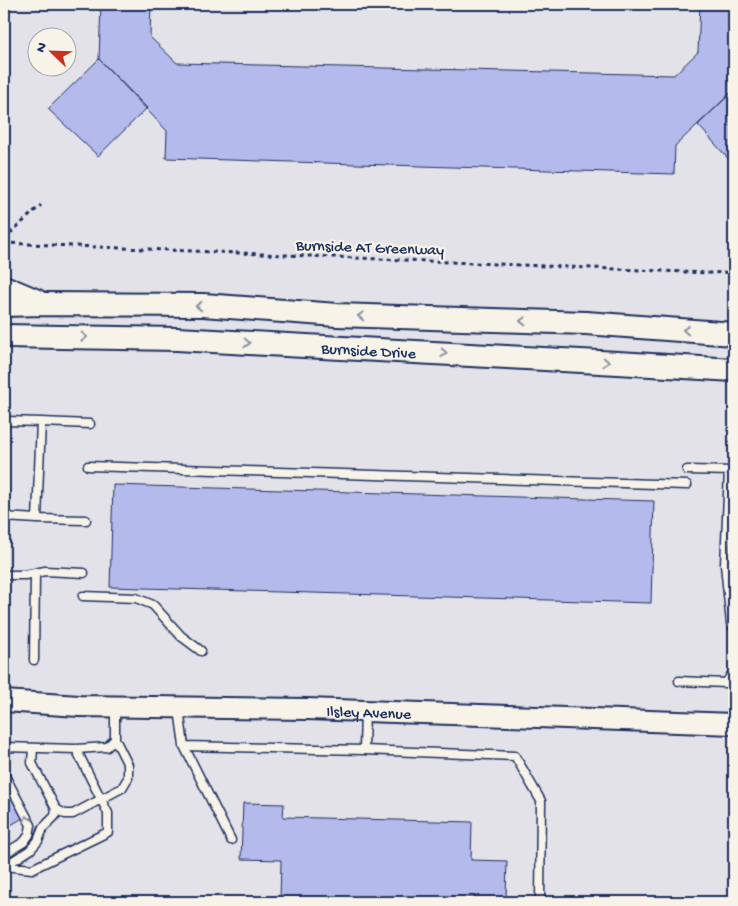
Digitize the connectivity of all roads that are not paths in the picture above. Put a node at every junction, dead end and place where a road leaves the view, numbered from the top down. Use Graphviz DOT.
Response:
graph roads {
  1 [pos="4,287"];
  2 [pos="42,304"];
  3 [pos="4,305"];
  4 [pos="734,334"];
  5 [pos="4,336"];
  6 [pos="36,336"];
  7 [pos="4,349"];
  8 [pos="734,370"];
  9 [pos="41,422"];
  10 [pos="90,424"];
  11 [pos="4,426"];
  12 [pos="88,466"];
  13 [pos="687,470"];
  14 [pos="731,471"];
  15 [pos="687,485"];
  16 [pos="4,518"];
  17 [pos="38,519"];
  18 [pos="86,520"];
  19 [pos="84,573"];
  20 [pos="35,574"];
  21 [pos="4,575"];
  22 [pos="83,596"];
  23 [pos="734,629"];
  24 [pos="201,651"];
  25 [pos="34,660"];
  26 [pos="734,671"];
  27 [pos="679,681"];
  28 [pos="4,691"];
  29 [pos="4,701"];
  30 [pos="24,703"];
  31 [pos="114,706"];
  32 [pos="179,707"];
  33 [pos="366,711"];
  34 [pos="734,724"];
  35 [pos="115,739"];
  36 [pos="184,746"];
  37 [pos="4,747"];
  38 [pos="33,748"];
  39 [pos="76,749"];
  40 [pos="364,750"];
  41 [pos="4,774"];
  42 [pos="101,799"];
  43 [pos="56,809"];
  44 [pos="231,840"];
  45 [pos="4,854"];
  46 [pos="4,866"];
  47 [pos="540,902"];
  1 -- 2 [label="main road"];
  2 -- 3 [label="main road, Burnside Drive"];
  4 -- 2 [label="main road, Burnside Drive, one-way"];
  5 -- 6 [label="main road, Burnside Drive"];
  6 -- 7 [label="main road"];
  6 -- 8 [label="main road, Burnside Drive, one-way"];
  9 -- 10 [label="lane"];
  9 -- 11 [label="lane"];
  9 -- 17 [label="lane"];
  12 -- 15 [label="lane"];
  13 -- 14 [label="lane"];
  14 -- 23 [label="lane"];
  16 -- 17 [label="lane"];
  17 -- 18 [label="lane"];
  19 -- 20 [label="lane"];
  20 -- 21 [label="lane"];
  20 -- 25 [label="lane"];
  22 -- 24 [label="lane"];
  26 -- 27 [label="lane"];
  28 -- 30 [label="street"];
  29 -- 30 [label="street, Ilsley Avenue"];
  30 -- 31 [label="street, Ilsley Avenue"];
  31 -- 32 [label="street, Ilsley Avenue"];
  31 -- 35 [label="lane"];
  32 -- 33 [label="street, Ilsley Avenue"];
  32 -- 36 [label="lane"];
  33 -- 34 [label="street, Ilsley Avenue"];
  33 -- 40 [label="lane"];
  35 -- 39 [label="lane"];
  35 -- 42 [label="lane"];
  36 -- 40 [label="lane"];
  36 -- 44 [label="lane"];
  37 -- 38 [label="lane"];
  38 -- 39 [label="lane"];
  38 -- 43 [label="lane"];
  39 -- 42 [label="lane"];
  40 -- 47 [label="lane"];
  45 -- 41 [label="lane, one-way"];
  42 -- 43 [label="lane"];
  42 -- 46 [label="lane"];
  43 -- 46 [label="lane"];
}
